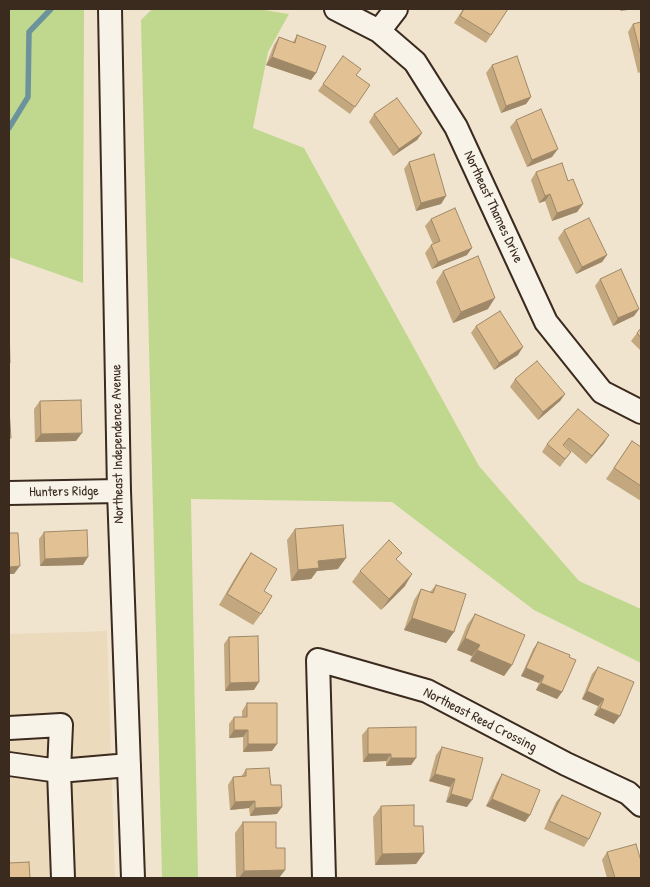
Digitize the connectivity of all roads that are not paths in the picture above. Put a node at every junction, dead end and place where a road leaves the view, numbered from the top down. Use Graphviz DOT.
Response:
graph roads {
  1 [pos="110,9"];
  2 [pos="336,9"];
  3 [pos="396,9"];
  4 [pos="379,31"];
  5 [pos="641,412"];
  6 [pos="119,491"];
  7 [pos="9,493"];
  8 [pos="9,728"];
  9 [pos="9,764"];
  10 [pos="129,765"];
  11 [pos="60,771"];
  12 [pos="641,805"];
  13 [pos="63,878"];
  14 [pos="133,878"];
  15 [pos="324,878"];
  1 -- 6 [label="street, Northeast Independence Avenue"];
  2 -- 4 [label="street, Northeast Thames Drive"];
  3 -- 4 [label="street"];
  4 -- 5 [label="street, Northeast Thames Drive"];
  6 -- 7 [label="street, Hunters Ridge"];
  6 -- 10 [label="street, Northeast Independence Avenue"];
  8 -- 11 [label="street"];
  9 -- 11 [label="street"];
  10 -- 11 [label="street"];
  10 -- 14 [label="street, Northeast Independence Avenue"];
  11 -- 13 [label="street"];
  12 -- 15 [label="street, Northeast Reed Crossing"];
}
